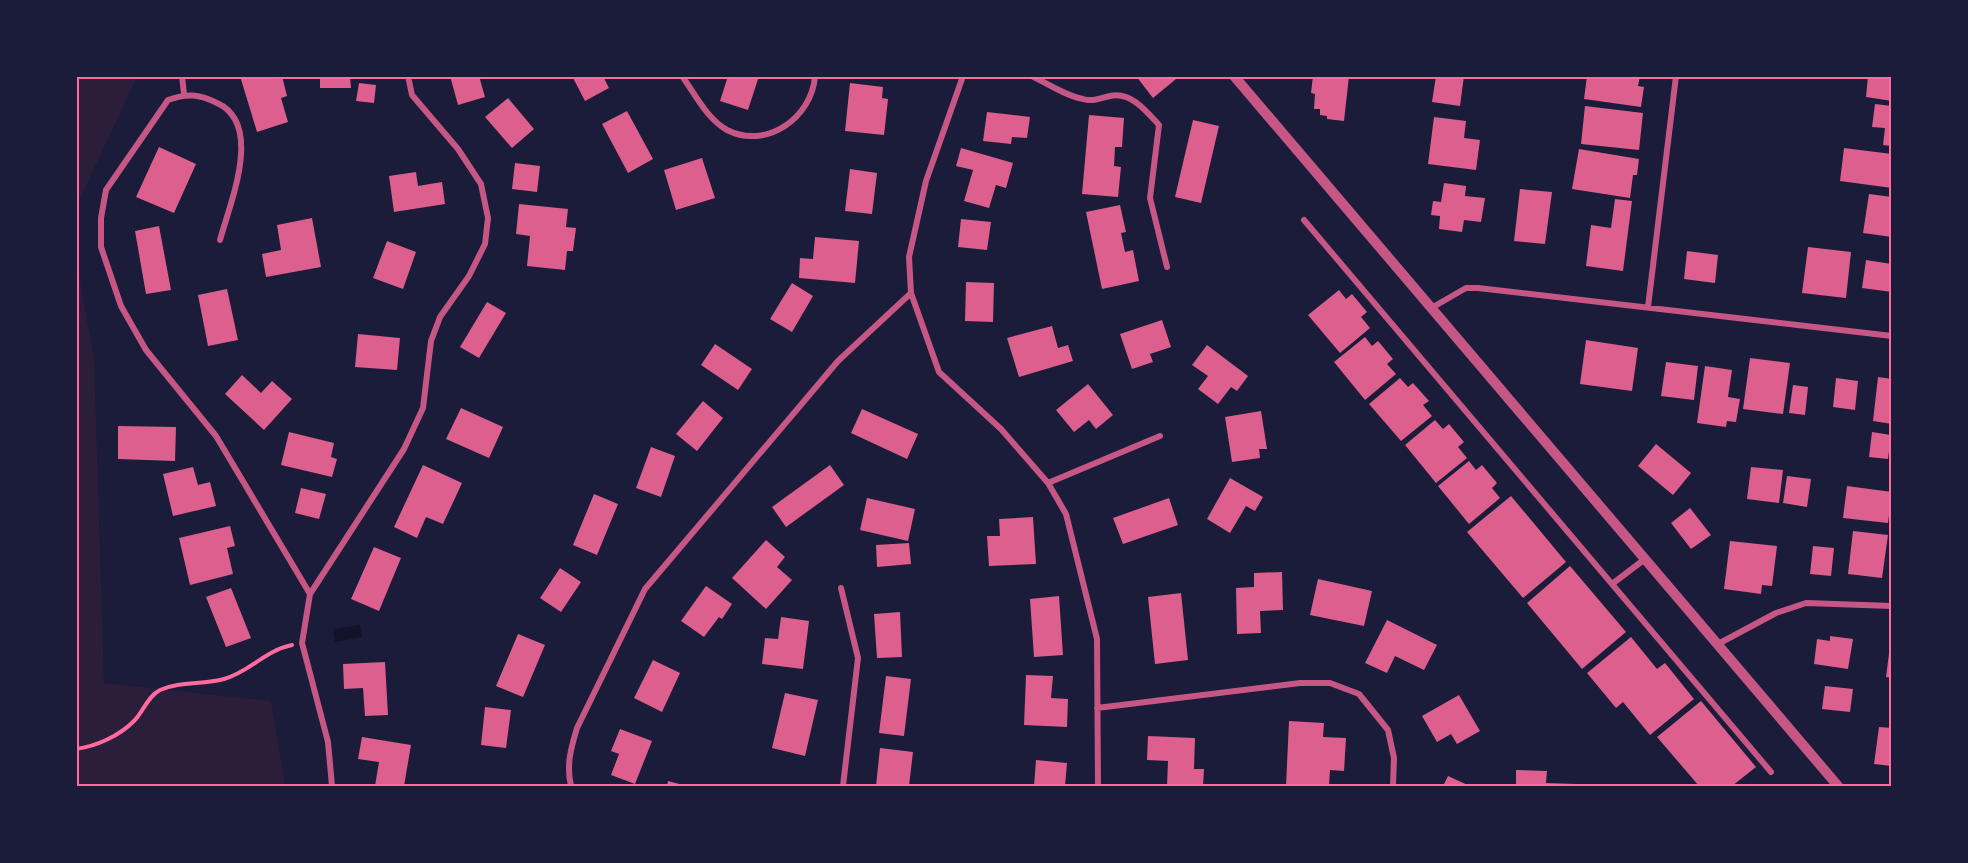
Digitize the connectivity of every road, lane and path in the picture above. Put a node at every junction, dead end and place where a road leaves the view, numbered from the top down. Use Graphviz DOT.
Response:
graph roads {
  1 [pos="182,76"];
  2 [pos="408,76"];
  3 [pos="682,76"];
  4 [pos="815,76"];
  5 [pos="963,76"];
  6 [pos="1032,76"];
  7 [pos="1234,76"];
  8 [pos="1676,76"];
  9 [pos="184,94"];
  10 [pos="1304,220"];
  11 [pos="220,240"];
  12 [pos="1167,267"];
  13 [pos="910,292"];
  14 [pos="1432,307"];
  15 [pos="1648,307"];
  16 [pos="1892,336"];
  17 [pos="1160,436"];
  18 [pos="1048,483"];
  19 [pos="1646,559"];
  20 [pos="1612,584"];
  21 [pos="841,588"];
  22 [pos="310,594"];
  23 [pos="1892,606"];
  24 [pos="302,643"];
  25 [pos="1718,644"];
  26 [pos="1097,708"];
  27 [pos="76,749"];
  28 [pos="1771,772"];
  29 [pos="332,786"];
  30 [pos="571,786"];
  31 [pos="843,786"];
  32 [pos="1098,786"];
  33 [pos="1393,786"];
  34 [pos="1838,786"];
  1 -- 9 [label="street"];
  2 -- 22 [label="street"];
  3 -- 4 [label="street"];
  5 -- 13 [label="street"];
  6 -- 12 [label="street"];
  7 -- 14 [label="street"];
  8 -- 15 [label="street"];
  9 -- 11 [label="street"];
  9 -- 22 [label="street"];
  10 -- 20 [label="street"];
  13 -- 18 [label="street"];
  13 -- 30 [label="street"];
  14 -- 15 [label="street"];
  14 -- 19 [label="street"];
  15 -- 16 [label="street"];
  17 -- 18 [label="street"];
  18 -- 26 [label="street"];
  19 -- 20 [label="street"];
  19 -- 25 [label="street"];
  20 -- 28 [label="street"];
  21 -- 31 [label="street"];
  22 -- 24 [label="street"];
  23 -- 25 [label="street"];
  24 -- 27 [label="path"];
  24 -- 29 [label="street"];
  25 -- 34 [label="street"];
  26 -- 32 [label="street"];
  26 -- 33 [label="street"];
}
